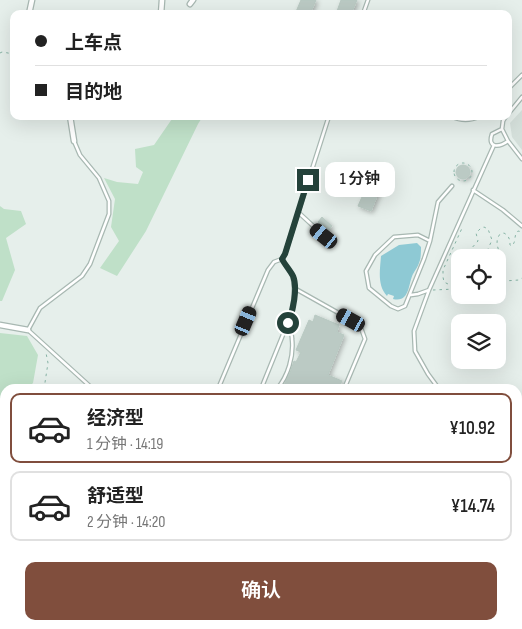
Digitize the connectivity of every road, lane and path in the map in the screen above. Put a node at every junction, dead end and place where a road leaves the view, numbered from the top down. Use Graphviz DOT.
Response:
graph roads {
  1 [pos="522,75"];
  2 [pos="512,85"];
  3 [pos="522,97"];
  4 [pos="512,109"];
  5 [pos="71,120"];
  6 [pos="328,120"];
  7 [pos="504,120"];
  8 [pos="502,128"];
  9 [pos="74,141"];
  10 [pos="508,141"];
  11 [pos="494,145"];
  12 [pos="522,159"];
  13 [pos="460,181"];
  14 [pos="452,186"];
  15 [pos="473,190"];
  16 [pos="298,212"];
  17 [pos="463,226"];
  18 [pos="522,226"];
  19 [pos="522,232"];
  20 [pos="324,236"];
  21 [pos="430,241"];
  22 [pos="453,249"];
  23 [pos="471,249"];
  24 [pos="488,249"];
  25 [pos="498,249"];
  26 [pos="451,252"];
  27 [pos="282,259"];
  28 [pos="522,278"];
  29 [pos="506,282"];
  30 [pos="451,283"];
  31 [pos="294,288"];
  32 [pos="429,290"];
  33 [pos="451,290"];
  34 [pos="410,295"];
  35 [pos="288,323"];
  36 [pos="0,325"];
  37 [pos="28,330"];
  38 [pos="45,345"];
  39 [pos="45,384"];
  40 [pos="88,384"];
  41 [pos="220,384"];
  42 [pos="263,384"];
  43 [pos="281,384"];
  44 [pos="346,384"];
  45 [pos="435,384"];
  1 -- 2 [label="lane"];
  3 -- 4 [label="lane"];
  5 -- 9 [label="street"];
  6 -- 16 [label="lane"];
  7 -- 8 [label="lane"];
  8 -- 10 [label="lane"];
  8 -- 11 [label="lane"];
  9 -- 37 [label="lane"];
  10 -- 11 [label="lane"];
  10 -- 12 [label="lane"];
  11 -- 15 [label="lane"];
  13 -- 13 [label="path"];
  14 -- 21 [label="lane"];
  15 -- 18 [label="lane"];
  15 -- 32 [label="lane"];
  16 -- 20 [label="lane"];
  16 -- 27 [label="lane"];
  17 -- 22 [label="path"];
  19 -- 25 [label="path"];
  21 -- 34 [label="lane"];
  21 -- 34 [label="lane"];
  23 -- 24 [label="path"];
  26 -- 30 [label="path"];
  27 -- 31 [label="lane"];
  27 -- 41 [label="lane"];
  28 -- 29 [label="path"];
  31 -- 35 [label="lane"];
  31 -- 44 [label="lane"];
  32 -- 33 [label="path"];
  32 -- 34 [label="lane"];
  32 -- 45 [label="lane"];
  35 -- 42 [label="lane"];
  35 -- 43 [label="lane"];
  36 -- 37 [label="street"];
  37 -- 38 [label="lane"];
  38 -- 39 [label="path"];
  38 -- 40 [label="lane"];
}
